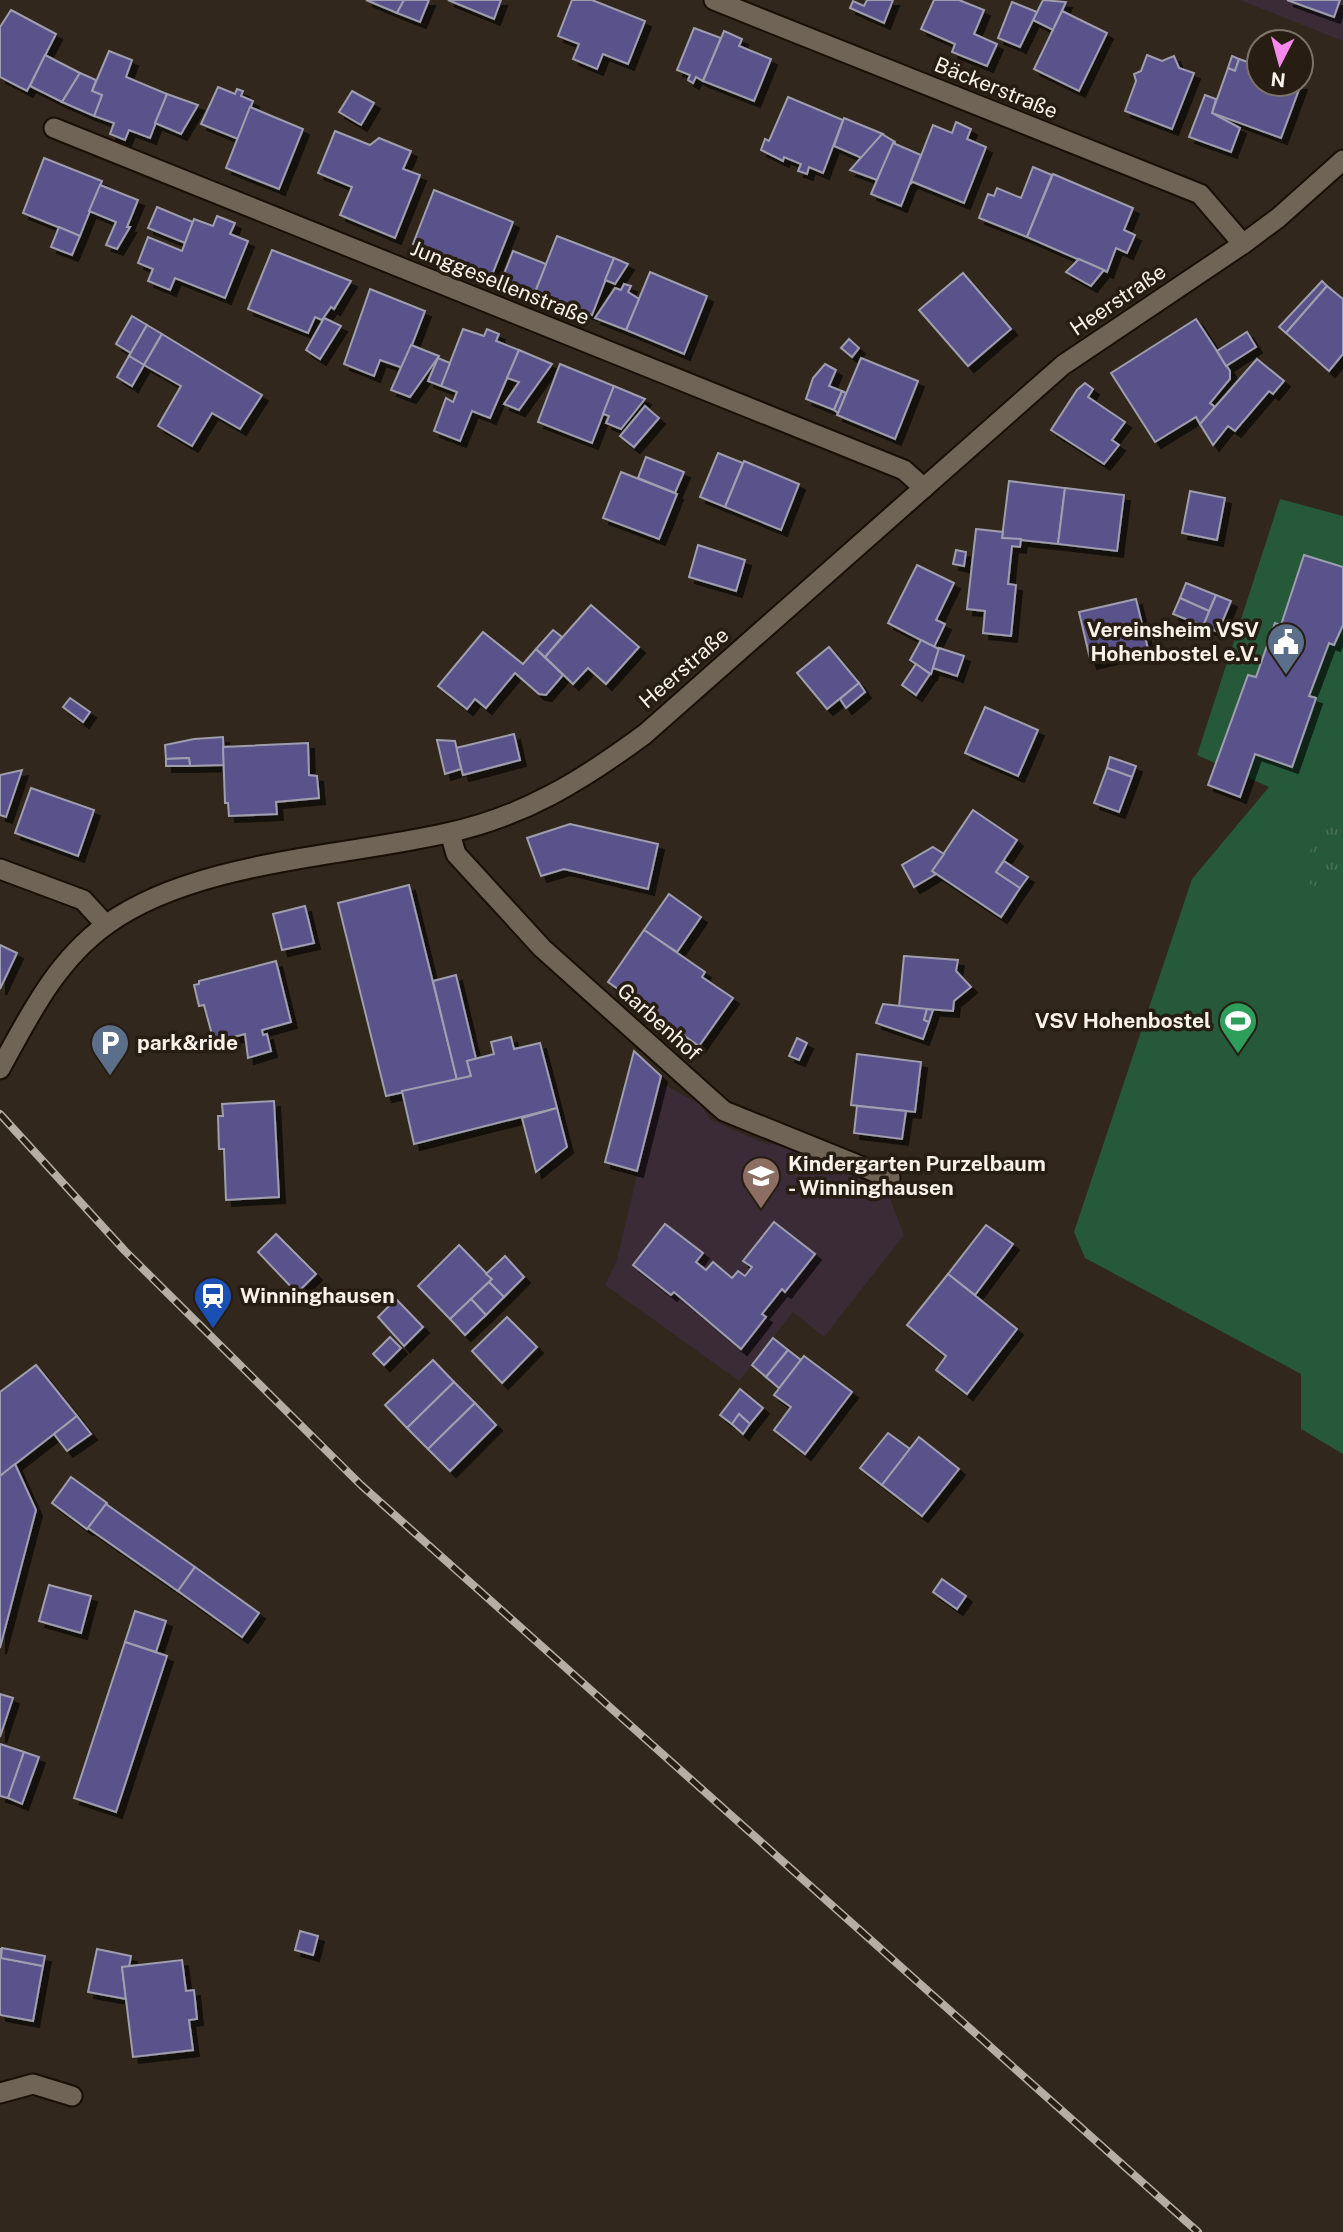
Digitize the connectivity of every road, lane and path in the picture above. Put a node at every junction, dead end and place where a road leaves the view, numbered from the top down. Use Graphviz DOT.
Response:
graph roads {
  1 [pos="714,0"];
  2 [pos="54,128"];
  3 [pos="1343,160"];
  4 [pos="1243,244"];
  5 [pos="924,488"];
  6 [pos="450,833"];
  7 [pos="0,869"];
  8 [pos="106,925"];
  9 [pos="0,1069"];
  10 [pos="890,1178"];
  11 [pos="0,2093"];
  12 [pos="72,2096"];
  1 -- 4 [label="street, Bäckerstraße"];
  2 -- 5 [label="street, Junggesellenstraße"];
  3 -- 4 [label="street, Heerstraße"];
  4 -- 5 [label="street, Heerstraße"];
  5 -- 6 [label="street, Heerstraße"];
  6 -- 8 [label="street, Heerstraße"];
  6 -- 10 [label="street, Garbenhof"];
  7 -- 8 [label="street"];
  8 -- 9 [label="street, Heerstraße"];
  11 -- 12 [label="street"];
}
